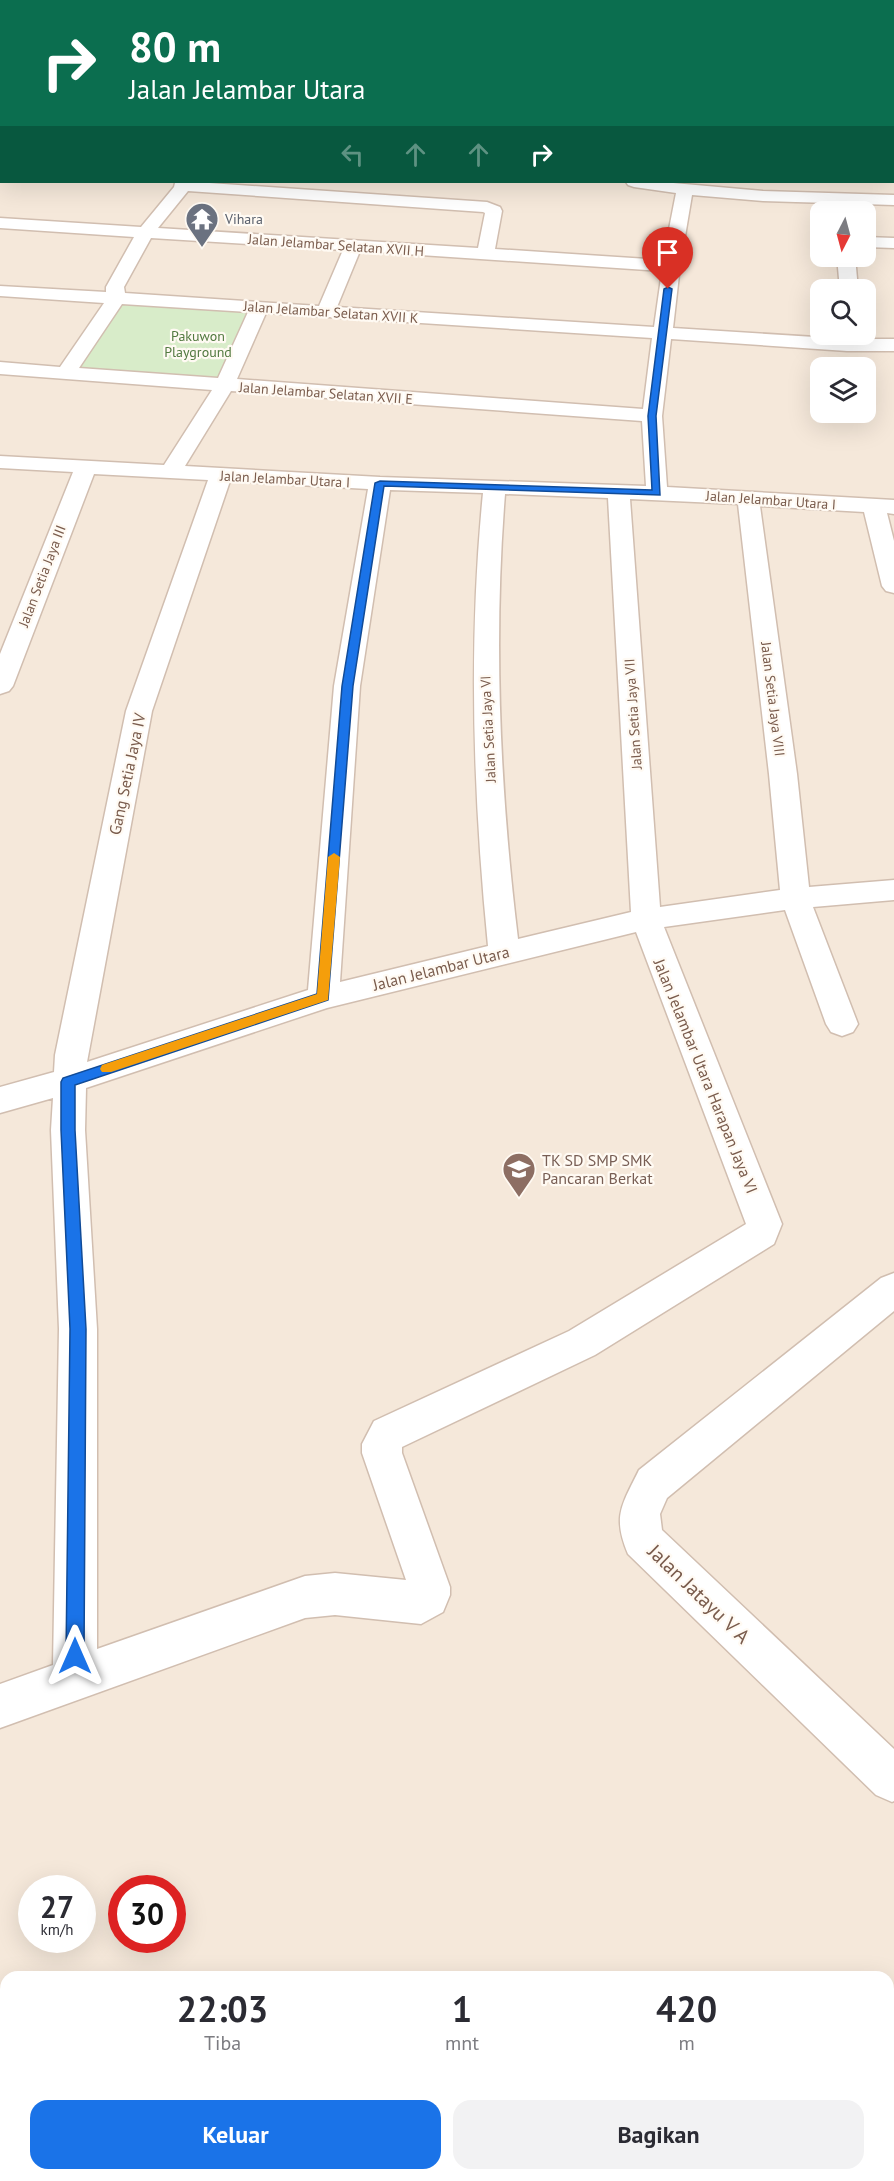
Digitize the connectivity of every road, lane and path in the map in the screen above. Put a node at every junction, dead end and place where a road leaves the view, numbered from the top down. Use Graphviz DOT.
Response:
graph roads {
  1 [pos="640,183"];
  2 [pos="184,184"];
  3 [pos="763,189"];
  4 [pos="685,190"];
  5 [pos="894,200"];
  6 [pos="0,223"];
  7 [pos="144,233"];
  8 [pos="876,242"];
  9 [pos="894,243"];
  10 [pos="353,247"];
  11 [pos="485,254"];
  12 [pos="671,266"];
  13 [pos="0,291"];
  14 [pos="116,299"];
  15 [pos="260,308"];
  16 [pos="326,311"];
  17 [pos="662,334"];
  18 [pos="810,339"];
  19 [pos="876,343"];
  20 [pos="894,345"];
  21 [pos="0,368"];
  22 [pos="66,372"];
  23 [pos="224,386"];
  24 [pos="652,416"];
  25 [pos="0,462"];
  26 [pos="86,467"];
  27 [pos="170,472"];
  28 [pos="221,475"];
  29 [pos="379,487"];
  30 [pos="657,493"];
  31 [pos="493,497"];
  32 [pos="748,499"];
  33 [pos="620,501"];
  34 [pos="884,507"];
  35 [pos="894,586"];
  36 [pos="0,686"];
  37 [pos="894,890"];
  38 [pos="795,898"];
  39 [pos="646,918"];
  40 [pos="504,952"];
  41 [pos="323,997"];
  42 [pos="842,1024"];
  43 [pos="68,1082"];
  44 [pos="0,1100"];
  45 [pos="894,1289"];
  46 [pos="75,1680"];
  47 [pos="0,1706"];
  48 [pos="892,1779"];
  1 -- 4 [label="street"];
  2 -- 7 [label="street"];
  2 -- 11 [label="street"];
  3 -- 4 [label="street"];
  3 -- 5 [label="street"];
  4 -- 12 [label="street"];
  6 -- 7 [label="street, Jalan Jelambar Selatan XVII H"];
  7 -- 10 [label="street, Jalan Jelambar Selatan XVII H"];
  7 -- 14 [label="street"];
  8 -- 9 [label="street"];
  10 -- 11 [label="street, Jalan Jelambar Selatan XVII H"];
  10 -- 16 [label="street"];
  11 -- 12 [label="street, Jalan Jelambar Selatan XVII H"];
  12 -- 17 [label="street"];
  13 -- 14 [label="street, Jalan Jelambar Selatan XVII K"];
  14 -- 15 [label="street, Jalan Jelambar Selatan XVII K"];
  14 -- 22 [label="street"];
  15 -- 16 [label="street, Jalan Jelambar Selatan XVII K"];
  15 -- 23 [label="street"];
  16 -- 17 [label="street, Jalan Jelambar Selatan XVII K"];
  17 -- 18 [label="street, Jalan Jelambar Selatan XVII K"];
  17 -- 24 [label="street"];
  19 -- 20 [label="street, Jalan Jelambar Selatan XVII K"];
  21 -- 22 [label="street, Jalan Jelambar Selatan XVII E"];
  22 -- 23 [label="street, Jalan Jelambar Selatan XVII E"];
  23 -- 24 [label="street, Jalan Jelambar Selatan XVII E"];
  23 -- 27 [label="street"];
  24 -- 30 [label="street"];
  25 -- 26 [label="street, Jalan Jelambar Utara I"];
  26 -- 27 [label="street, Jalan Jelambar Utara I"];
  26 -- 36 [label="street, Jalan Setia Jaya III"];
  27 -- 28 [label="street, Jalan Jelambar Utara I"];
  28 -- 29 [label="street, Jalan Jelambar Utara I"];
  28 -- 43 [label="street, Gang Setia Jaya IV"];
  29 -- 31 [label="street, Jalan Jelambar Utara I"];
  29 -- 41 [label="street"];
  30 -- 32 [label="street, Jalan Jelambar Utara I"];
  30 -- 33 [label="street, Jalan Jelambar Utara I"];
  31 -- 33 [label="street, Jalan Jelambar Utara I"];
  31 -- 40 [label="street, Jalan Setia Jaya VI"];
  32 -- 34 [label="street, Jalan Jelambar Utara I"];
  32 -- 38 [label="street, Jalan Setia Jaya VIII"];
  33 -- 39 [label="street, Jalan Setia Jaya VII"];
  34 -- 35 [label="street"];
  37 -- 38 [label="street, Jalan Jelambar Utara"];
  38 -- 39 [label="street, Jalan Jelambar Utara"];
  38 -- 42 [label="street, Jalan Setia Jaya VIII"];
  39 -- 40 [label="street, Jalan Jelambar Utara"];
  39 -- 46 [label="street, Jalan Jelambar Utara Harapan Jaya VI"];
  40 -- 41 [label="street, Jalan Jelambar Utara"];
  41 -- 43 [label="street, Jalan Jelambar Utara"];
  43 -- 44 [label="street, Jalan Jelambar Utara"];
  43 -- 46 [label="street, Gang Setia Jaya IV"];
  45 -- 48 [label="street, Jalan Jatayu V A"];
  46 -- 47 [label="street"];
}
